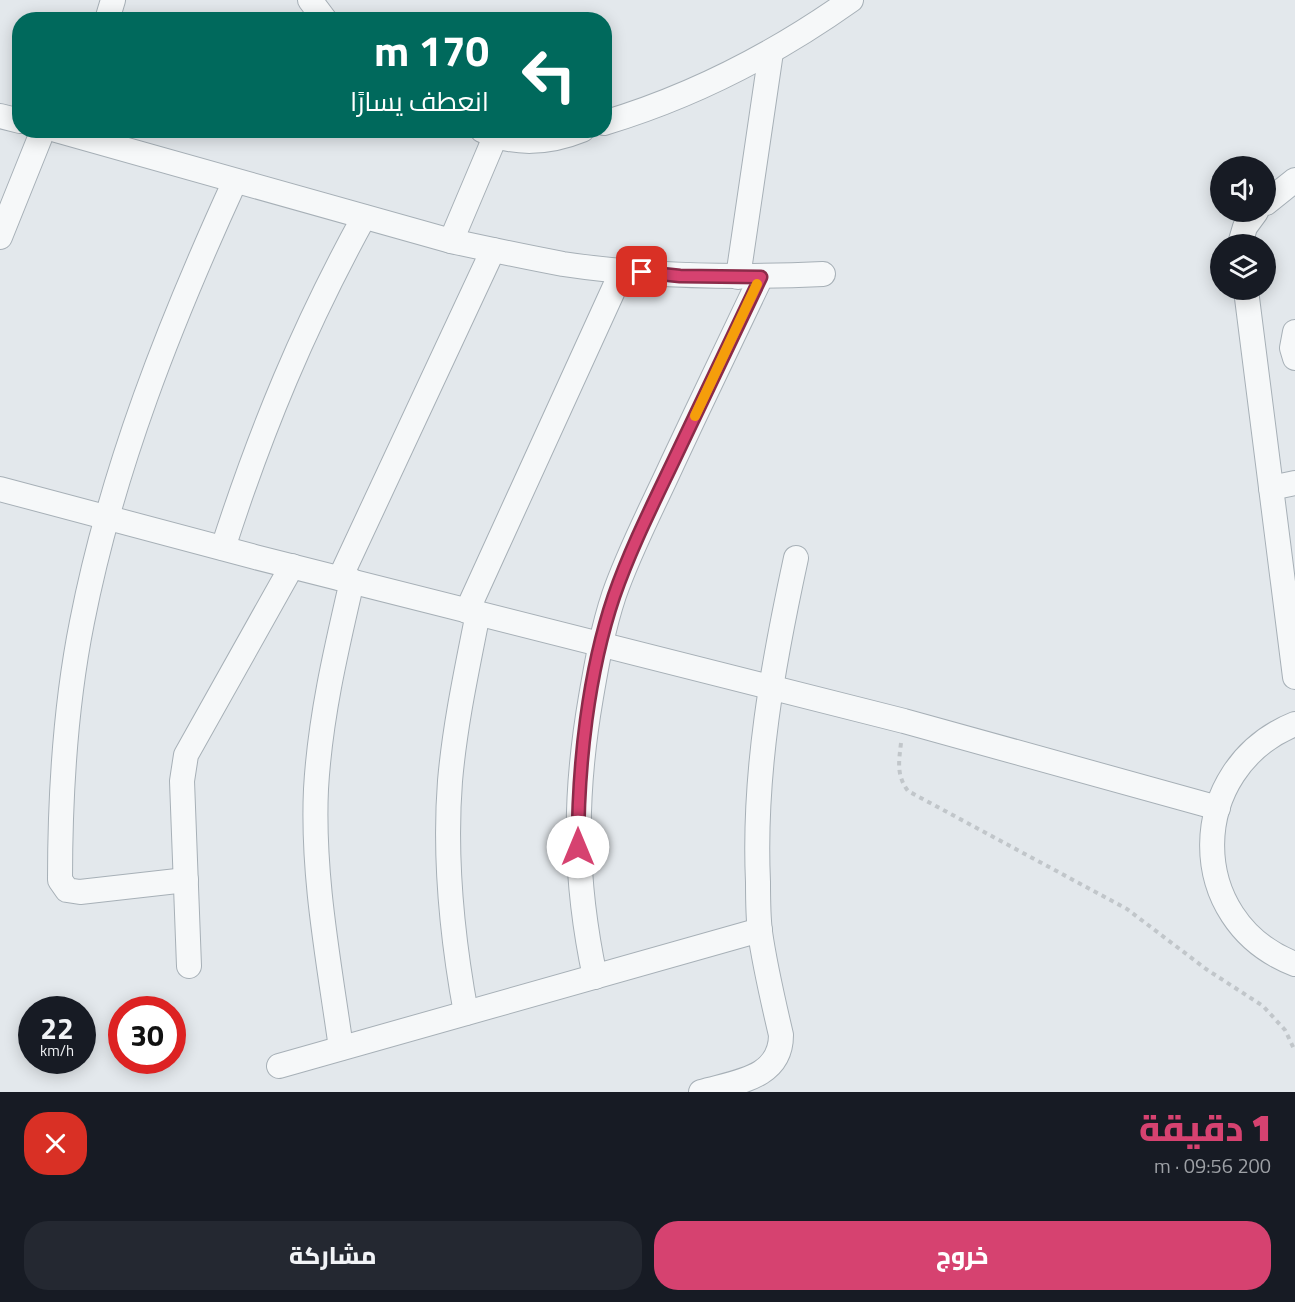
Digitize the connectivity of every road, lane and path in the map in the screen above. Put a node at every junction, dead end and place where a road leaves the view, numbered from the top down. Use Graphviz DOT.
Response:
graph roads {
  1 [pos="851,0"];
  2 [pos="771,52"];
  3 [pos="612,120"];
  4 [pos="40,138"];
  5 [pos="88,138"];
  6 [pos="488,138"];
  7 [pos="502,138"];
  8 [pos="555,138"];
  9 [pos="1295,180"];
  10 [pos="235,181"];
  11 [pos="1276,194"];
  12 [pos="364,217"];
  13 [pos="0,237"];
  14 [pos="451,241"];
  15 [pos="493,250"];
  16 [pos="622,271"];
  17 [pos="824,274"];
  18 [pos="749,277"];
  19 [pos="1247,300"];
  20 [pos="1295,332"];
  21 [pos="1295,358"];
  22 [pos="1295,483"];
  23 [pos="1271,488"];
  24 [pos="0,489"];
  25 [pos="106,517"];
  26 [pos="223,548"];
  27 [pos="796,558"];
  28 [pos="292,566"];
  29 [pos="346,580"];
  30 [pos="473,612"];
  31 [pos="600,645"];
  32 [pos="1295,677"];
  33 [pos="771,687"];
  34 [pos="904,721"];
  35 [pos="1295,724"];
  36 [pos="1218,808"];
  37 [pos="186,880"];
  38 [pos="760,930"];
  39 [pos="1295,964"];
  40 [pos="189,966"];
  41 [pos="595,977"];
  42 [pos="466,1013"];
  43 [pos="341,1048"];
  44 [pos="1295,1051"];
  45 [pos="279,1066"];
  46 [pos="701,1092"];
  1 -- 2 [label="street"];
  2 -- 3 [label="street"];
  2 -- 18 [label="street"];
  4 -- 13 [label="street"];
  5 -- 10 [label="street"];
  6 -- 14 [label="street"];
  7 -- 8 [label="street"];
  9 -- 11 [label="street"];
  10 -- 12 [label="street"];
  10 -- 25 [label="street"];
  12 -- 14 [label="street"];
  12 -- 26 [label="street"];
  14 -- 15 [label="street"];
  15 -- 16 [label="street"];
  15 -- 29 [label="street"];
  16 -- 18 [label="street"];
  16 -- 30 [label="street"];
  17 -- 18 [label="street"];
  18 -- 31 [label="street"];
  19 -- 23 [label="street"];
  20 -- 21 [label="street"];
  22 -- 23 [label="street"];
  23 -- 32 [label="street"];
  24 -- 25 [label="street"];
  25 -- 26 [label="street"];
  25 -- 37 [label="street"];
  26 -- 28 [label="street"];
  27 -- 33 [label="street"];
  28 -- 29 [label="street"];
  28 -- 37 [label="street"];
  29 -- 30 [label="street"];
  29 -- 43 [label="street"];
  30 -- 31 [label="street"];
  30 -- 42 [label="street"];
  31 -- 33 [label="street"];
  31 -- 41 [label="street"];
  33 -- 34 [label="street"];
  33 -- 38 [label="street"];
  34 -- 36 [label="street"];
  34 -- 44 [label="path"];
  35 -- 36 [label="street"];
  36 -- 39 [label="street"];
  37 -- 40 [label="street"];
  38 -- 41 [label="street"];
  38 -- 46 [label="street"];
  41 -- 42 [label="street"];
  42 -- 43 [label="street"];
  43 -- 45 [label="street"];
}
